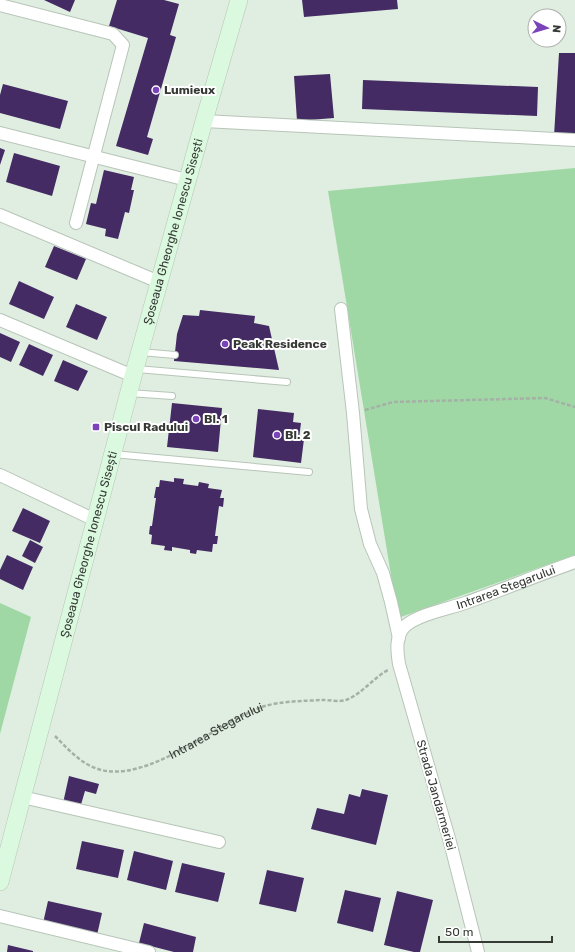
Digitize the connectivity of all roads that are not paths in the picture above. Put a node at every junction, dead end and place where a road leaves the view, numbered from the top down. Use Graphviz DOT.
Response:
graph roads {
  1 [pos="239,0"];
  2 [pos="0,5"];
  3 [pos="204,121"];
  4 [pos="0,133"];
  5 [pos="575,140"];
  6 [pos="94,156"];
  7 [pos="187,180"];
  8 [pos="0,215"];
  9 [pos="76,223"];
  10 [pos="158,282"];
  11 [pos="342,309"];
  12 [pos="0,320"];
  13 [pos="139,352"];
  14 [pos="175,355"];
  15 [pos="134,372"];
  16 [pos="286,382"];
  17 [pos="128,393"];
  18 [pos="172,396"];
  19 [pos="112,454"];
  20 [pos="308,472"];
  21 [pos="0,475"];
  22 [pos="95,520"];
  23 [pos="575,562"];
  24 [pos="398,638"];
  25 [pos="22,797"];
  26 [pos="219,842"];
  27 [pos="0,882"];
  28 [pos="0,916"];
  29 [pos="149,952"];
  30 [pos="478,952"];
  1 -- 3 [label="main road, Șoseaua Gheorghe Ionescu Sisești"];
  2 -- 6 [label="street"];
  3 -- 5 [label="street"];
  3 -- 7 [label="main road, Șoseaua Gheorghe Ionescu Sisești"];
  4 -- 6 [label="street"];
  6 -- 7 [label="street"];
  6 -- 9 [label="street"];
  7 -- 10 [label="main road, Șoseaua Gheorghe Ionescu Sisești"];
  8 -- 10 [label="street"];
  10 -- 13 [label="main road, Șoseaua Gheorghe Ionescu Sisești"];
  11 -- 24 [label="street, Strada Jandarmeriei"];
  12 -- 15 [label="street"];
  13 -- 14 [label="lane"];
  13 -- 15 [label="main road, Șoseaua Gheorghe Ionescu Sisești"];
  15 -- 16 [label="lane"];
  15 -- 17 [label="main road, Șoseaua Gheorghe Ionescu Sisești"];
  17 -- 18 [label="lane"];
  17 -- 19 [label="main road, Șoseaua Gheorghe Ionescu Sisești"];
  19 -- 20 [label="lane"];
  19 -- 22 [label="main road, Șoseaua Gheorghe Ionescu Sisești"];
  21 -- 22 [label="street"];
  22 -- 25 [label="main road, Șoseaua Gheorghe Ionescu Sisești"];
  23 -- 24 [label="street, Intrarea Stegarului"];
  24 -- 30 [label="street, Strada Jandarmeriei"];
  25 -- 26 [label="street"];
  25 -- 27 [label="main road, Șoseaua Gheorghe Ionescu Sisești"];
  28 -- 29 [label="street"];
}
